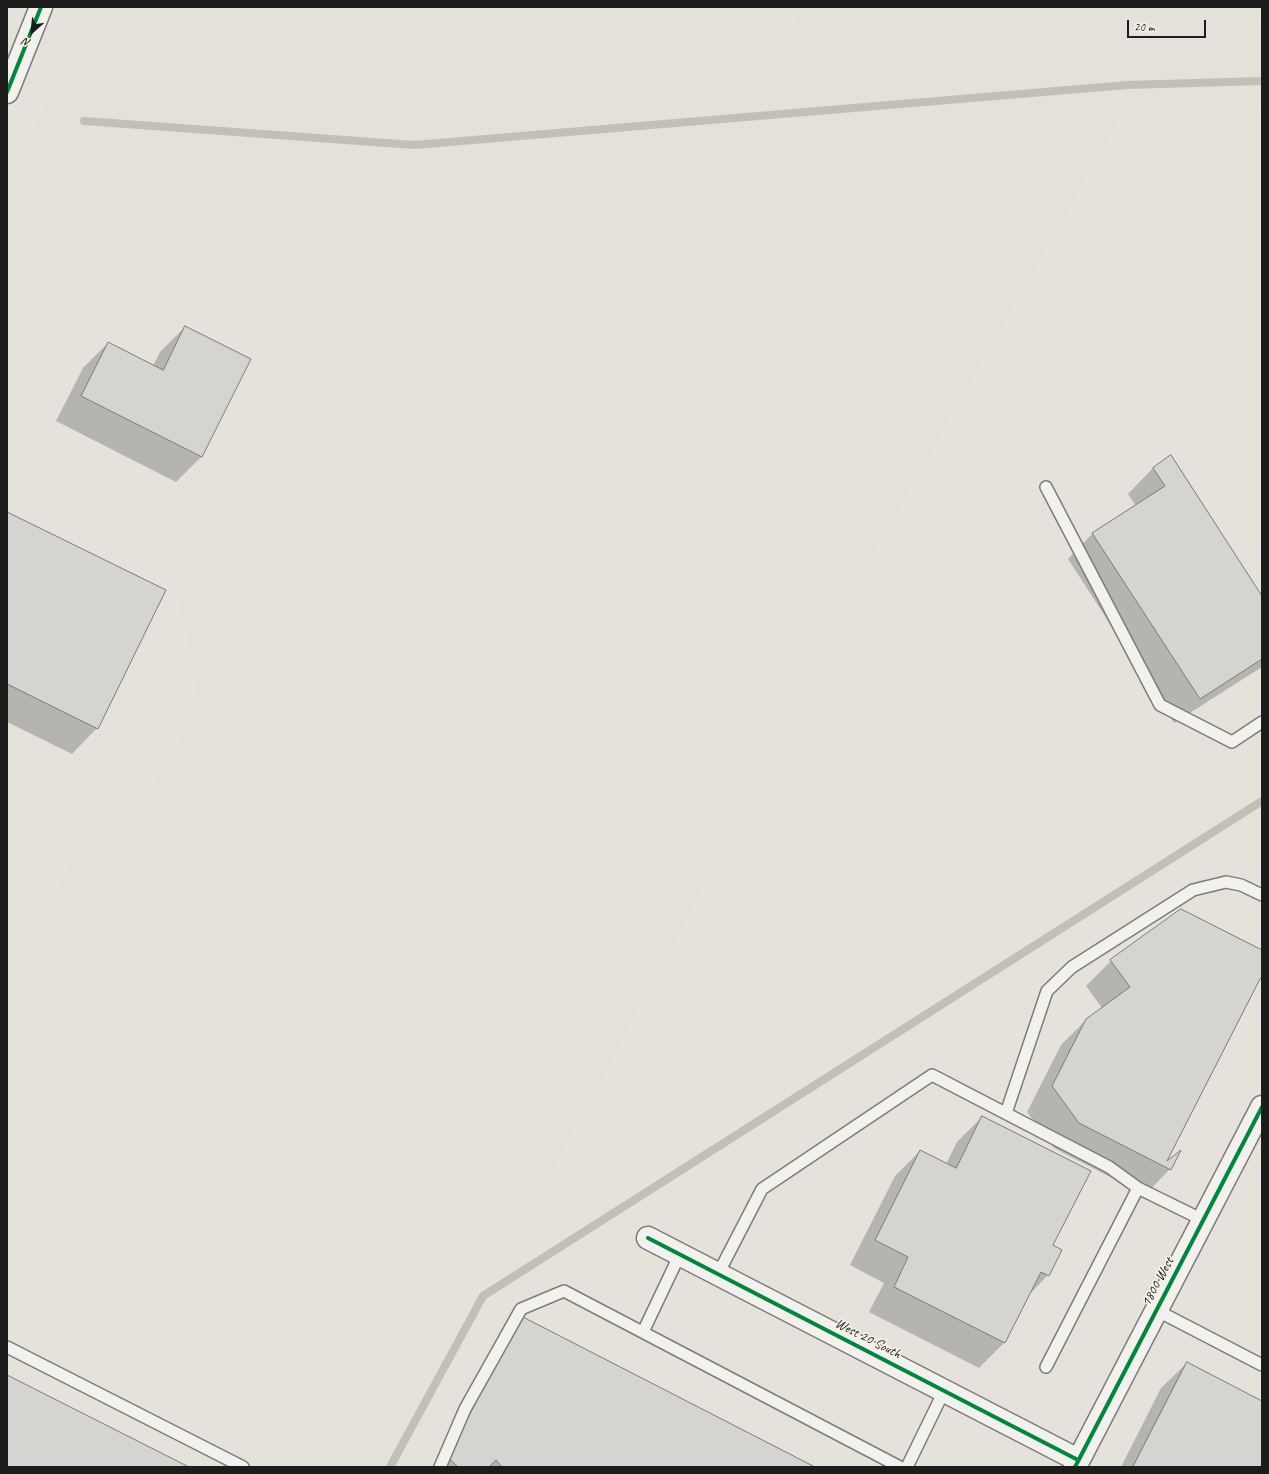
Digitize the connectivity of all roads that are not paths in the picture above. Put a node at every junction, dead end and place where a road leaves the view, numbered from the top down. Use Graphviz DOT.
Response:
graph roads {
  1 [pos="40,7"];
  2 [pos="7,92"];
  3 [pos="1046,487"];
  4 [pos="1262,722"];
  5 [pos="1262,895"];
  6 [pos="1262,1107"];
  7 [pos="1006,1113"];
  8 [pos="1138,1188"];
  9 [pos="1203,1220"];
  10 [pos="648,1238"];
  11 [pos="680,1254"];
  12 [pos="718,1274"];
  13 [pos="1156,1310"];
  14 [pos="643,1332"];
  15 [pos="7,1347"];
  16 [pos="1262,1366"];
  17 [pos="1046,1367"];
  18 [pos="944,1391"];
  19 [pos="1076,1464"];
  20 [pos="243,1467"];
  21 [pos="440,1467"];
  22 [pos="900,1467"];
  23 [pos="906,1467"];
  1 -- 2 [label="street"];
  3 -- 4 [label="lane"];
  5 -- 7 [label="lane"];
  6 -- 9 [label="street, 1800 West"];
  7 -- 8 [label="lane"];
  7 -- 12 [label="lane"];
  8 -- 9 [label="lane"];
  8 -- 17 [label="lane"];
  9 -- 13 [label="street, 1800 West"];
  10 -- 11 [label="street, West 20 South"];
  11 -- 12 [label="street, West 20 South"];
  11 -- 14 [label="lane"];
  12 -- 18 [label="street, West 20 South"];
  13 -- 16 [label="lane"];
  13 -- 19 [label="street, 1800 West"];
  14 -- 21 [label="lane"];
  14 -- 22 [label="lane"];
  15 -- 20 [label="lane"];
  18 -- 19 [label="street, West 20 South"];
  18 -- 23 [label="lane"];
}
